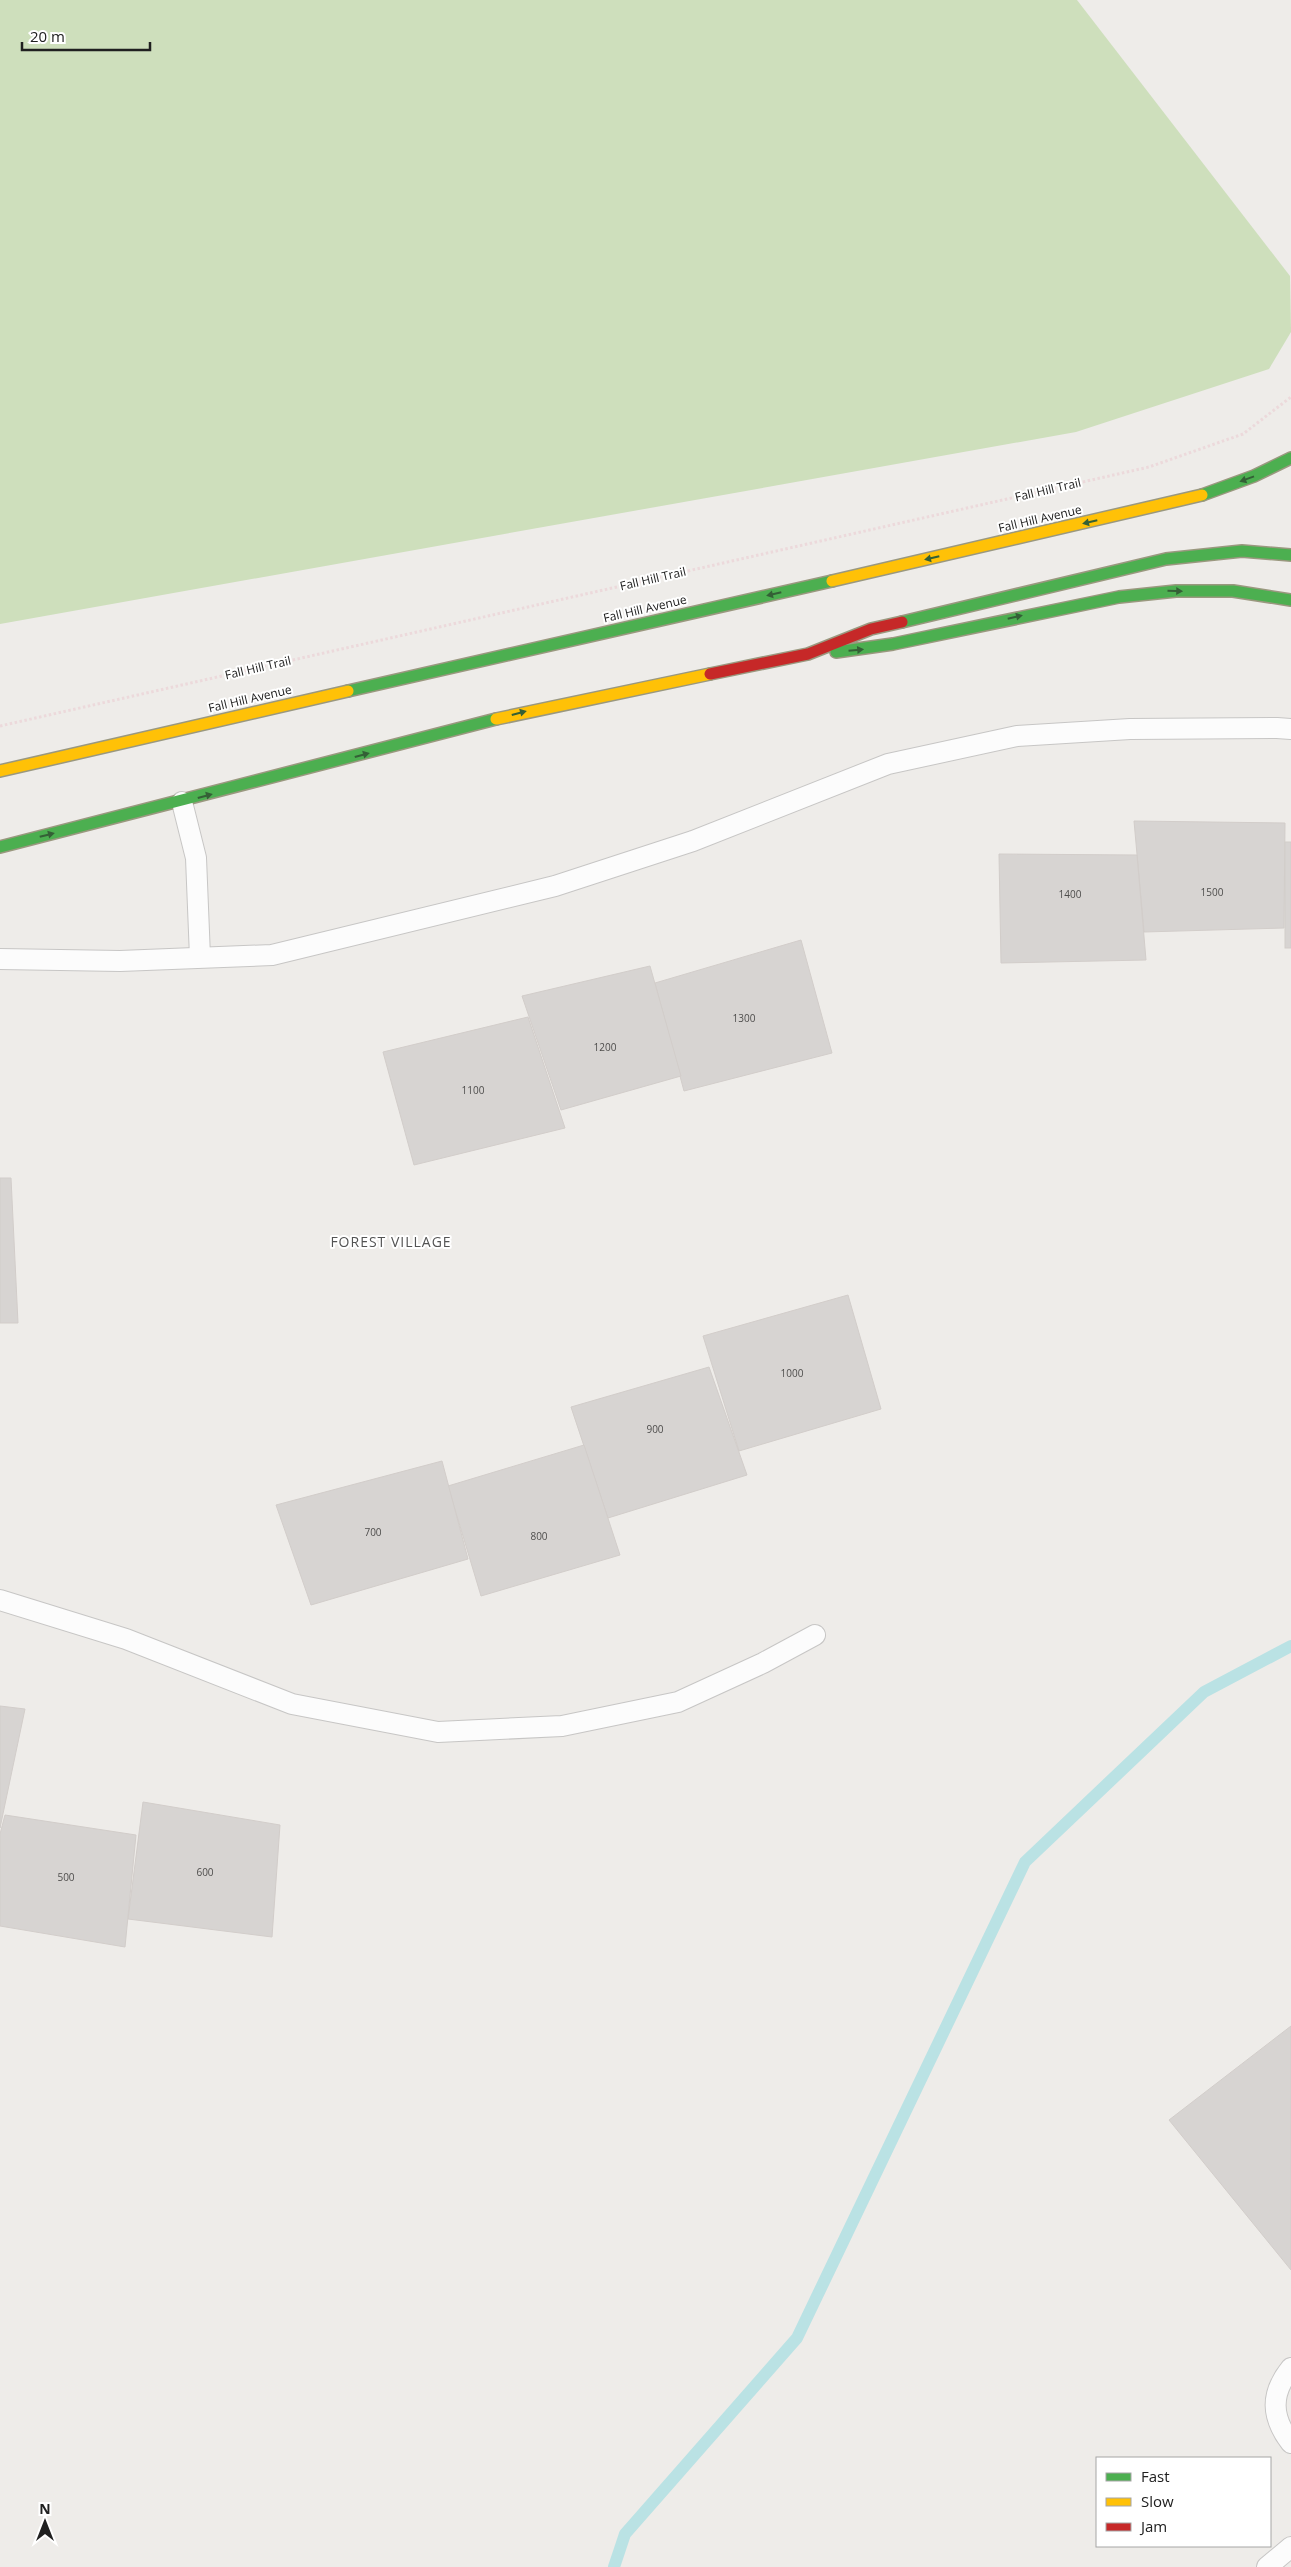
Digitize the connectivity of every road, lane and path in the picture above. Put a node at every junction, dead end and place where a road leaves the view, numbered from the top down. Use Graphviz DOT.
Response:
graph roads {
  1 [pos="1291,397"];
  2 [pos="1291,458"];
  3 [pos="1291,555"];
  4 [pos="1291,600"];
  5 [pos="808,654"];
  6 [pos="0,726"];
  7 [pos="1291,730"];
  8 [pos="0,771"];
  9 [pos="182,802"];
  10 [pos="0,847"];
  11 [pos="200,957"];
  12 [pos="0,959"];
  13 [pos="0,1600"];
  14 [pos="815,1635"];
  15 [pos="1291,2368"];
  16 [pos="1291,2444"];
  17 [pos="1291,2547"];
  18 [pos="1267,2567"];
  1 -- 6 [label="path, Fall Hill Trail"];
  2 -- 8 [label="main road, Fall Hill Avenue, one-way"];
  3 -- 5 [label="main road"];
  5 -- 4 [label="main road, one-way"];
  9 -- 5 [label="main road, one-way"];
  7 -- 11 [label="lane"];
  10 -- 9 [label="main road, one-way"];
  9 -- 11 [label="lane"];
  11 -- 12 [label="lane"];
  13 -- 14 [label="lane"];
  15 -- 16 [label="lane"];
  17 -- 18 [label="lane"];
}
